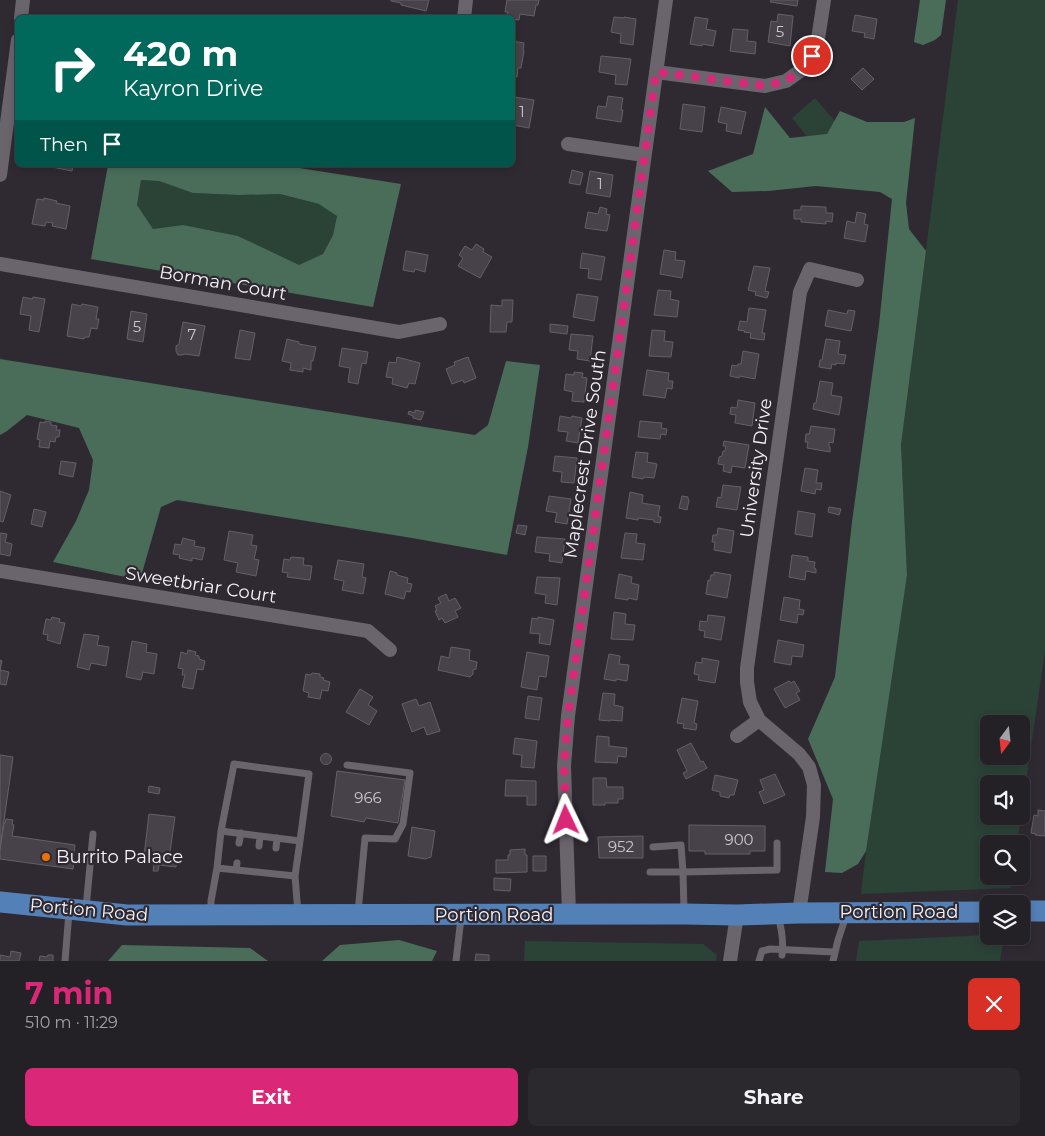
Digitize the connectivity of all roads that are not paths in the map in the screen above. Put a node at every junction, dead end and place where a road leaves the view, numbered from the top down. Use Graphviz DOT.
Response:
graph roads {
  1 [pos="23,0"];
  2 [pos="466,0"];
  3 [pos="666,0"];
  4 [pos="824,0"];
  5 [pos="20,15"];
  6 [pos="464,15"];
  7 [pos="15,54"];
  8 [pos="656,72"];
  9 [pos="4,104"];
  10 [pos="568,144"];
  11 [pos="644,155"];
  12 [pos="0,175"];
  13 [pos="0,264"];
  14 [pos="857,280"];
  15 [pos="440,324"];
  16 [pos="0,571"];
  17 [pos="390,650"];
  18 [pos="759,720"];
  19 [pos="737,736"];
  20 [pos="348,765"];
  21 [pos="221,831"];
  22 [pos="241,833"];
  23 [pos="93,834"];
  24 [pos="260,836"];
  25 [pos="277,838"];
  26 [pos="300,841"];
  27 [pos="777,843"];
  28 [pos="239,844"];
  29 [pos="259,846"];
  30 [pos="653,847"];
  31 [pos="276,848"];
  32 [pos="217,868"];
  33 [pos="650,872"];
  34 [pos="683,872"];
  35 [pos="295,876"];
  36 [pos="0,902"];
  37 [pos="77,910"];
  38 [pos="1045,911"];
  39 [pos="980,912"];
  40 [pos="1030,912"];
  41 [pos="799,913"];
  42 [pos="848,913"];
  43 [pos="569,914"];
  44 [pos="684,914"];
  45 [pos="778,914"];
  46 [pos="211,915"];
  47 [pos="298,915"];
  48 [pos="358,915"];
  49 [pos="462,915"];
  50 [pos="737,915"];
  51 [pos="808,950"];
  52 [pos="782,952"];
  53 [pos="834,952"];
  54 [pos="807,959"];
  55 [pos="65,961"];
  56 [pos="456,961"];
  57 [pos="730,961"];
  58 [pos="760,961"];
  59 [pos="833,961"];
  1 -- 5 [label="street"];
  2 -- 6 [label="street"];
  3 -- 8 [label="street, Maplecrest Drive South"];
  4 -- 8 [label="street"];
  7 -- 9 [label="street"];
  8 -- 11 [label="street, Maplecrest Drive South"];
  9 -- 12 [label="street"];
  10 -- 11 [label="street"];
  11 -- 43 [label="street, Maplecrest Drive South"];
  13 -- 15 [label="street, Borman Court"];
  14 -- 18 [label="street, University Drive"];
  16 -- 17 [label="street, Sweetbriar Court"];
  18 -- 19 [label="street"];
  18 -- 41 [label="street, University Drive"];
  20 -- 48 [label="lane"];
  21 -- 22 [label="lane"];
  21 -- 26 [label="lane"];
  21 -- 32 [label="lane"];
  22 -- 24 [label="lane"];
  22 -- 28 [label="lane"];
  23 -- 37 [label="lane"];
  24 -- 25 [label="lane"];
  24 -- 29 [label="lane"];
  25 -- 26 [label="lane"];
  25 -- 31 [label="lane"];
  26 -- 35 [label="lane"];
  27 -- 34 [label="lane"];
  30 -- 34 [label="lane"];
  32 -- 35 [label="lane"];
  32 -- 46 [label="lane"];
  33 -- 34 [label="lane"];
  34 -- 44 [label="lane"];
  35 -- 47 [label="lane"];
  36 -- 37 [label="main road, Portion Road"];
  37 -- 46 [label="main road, Portion Road"];
  37 -- 55 [label="lane"];
  38 -- 40 [label="main road"];
  39 -- 42 [label="main road, Portion Road"];
  41 -- 42 [label="main road, Portion Road"];
  41 -- 45 [label="main road, Portion Road"];
  42 -- 53 [label="lane"];
  43 -- 44 [label="main road, Portion Road"];
  43 -- 49 [label="main road, Portion Road"];
  44 -- 50 [label="main road, Portion Road"];
  45 -- 50 [label="main road, Portion Road"];
  45 -- 52 [label="lane"];
  46 -- 47 [label="main road, Portion Road"];
  47 -- 48 [label="main road, Portion Road"];
  48 -- 49 [label="main road, Portion Road"];
  49 -- 56 [label="lane"];
  50 -- 57 [label="street"];
  51 -- 52 [label="lane"];
  51 -- 53 [label="lane"];
  51 -- 54 [label="lane"];
  52 -- 58 [label="lane"];
  53 -- 59 [label="lane"];
}
